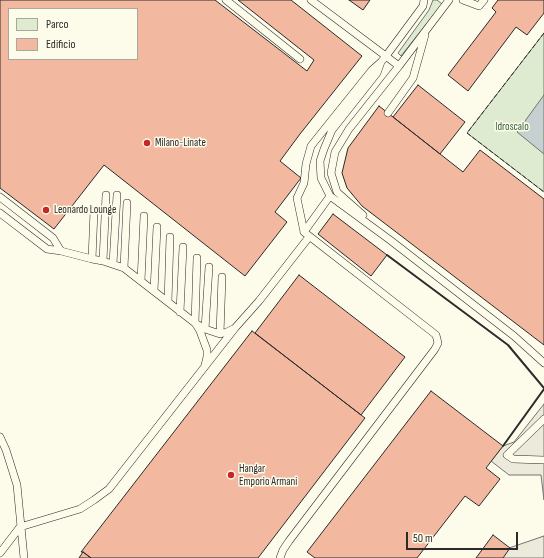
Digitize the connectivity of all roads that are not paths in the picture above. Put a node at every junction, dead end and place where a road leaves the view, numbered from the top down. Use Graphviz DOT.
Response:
graph roads {
  1 [pos="226,0"];
  2 [pos="311,0"];
  3 [pos="424,0"];
  4 [pos="449,0"];
  5 [pos="463,0"];
  6 [pos="484,0"];
  7 [pos="426,31"];
  8 [pos="300,58"];
  9 [pos="384,59"];
  10 [pos="399,66"];
  11 [pos="388,113"];
  12 [pos="106,195"];
  13 [pos="117,195"];
  14 [pos="330,196"];
  15 [pos="0,197"];
  16 [pos="127,203"];
  17 [pos="94,211"];
  18 [pos="0,213"];
  19 [pos="144,216"];
  20 [pos="157,227"];
  21 [pos="306,234"];
  22 [pos="170,237"];
  23 [pos="390,240"];
  24 [pos="183,247"];
  25 [pos="61,251"];
  26 [pos="197,258"];
  27 [pos="92,259"];
  28 [pos="103,261"];
  29 [pos="113,264"];
  30 [pos="209,267"];
  31 [pos="124,268"];
  32 [pos="222,277"];
  33 [pos="141,281"];
  34 [pos="154,291"];
  35 [pos="168,302"];
  36 [pos="180,312"];
  37 [pos="195,323"];
  38 [pos="236,328"];
  39 [pos="205,329"];
  40 [pos="220,334"];
  41 [pos="544,363"];
  42 [pos="205,367"];
  43 [pos="544,419"];
  44 [pos="0,437"];
  45 [pos="544,460"];
  46 [pos="20,527"];
  47 [pos="0,553"];
  48 [pos="24,558"];
  49 [pos="280,558"];
  1 -- 8 [label="lane"];
  2 -- 9 [label="lane"];
  3 -- 9 [label="lane"];
  4 -- 7 [label="lane"];
  5 -- 6 [label="lane"];
  7 -- 10 [label="lane"];
  7 -- 11 [label="lane"];
  9 -- 10 [label="lane"];
  9 -- 14 [label="lane"];
  9 -- 21 [label="lane"];
  10 -- 23 [label="lane"];
  12 -- 28 [label="lane"];
  13 -- 29 [label="lane"];
  14 -- 21 [label="lane"];
  14 -- 23 [label="lane"];
  15 -- 25 [label="lane"];
  16 -- 31 [label="lane"];
  17 -- 27 [label="lane"];
  18 -- 25 [label="lane"];
  19 -- 33 [label="lane"];
  20 -- 34 [label="lane"];
  21 -- 38 [label="lane"];
  21 -- 49 [label="lane"];
  22 -- 35 [label="lane"];
  23 -- 41 [label="lane"];
  24 -- 36 [label="lane"];
  25 -- 27 [label="lane"];
  26 -- 37 [label="lane"];
  27 -- 28 [label="lane"];
  28 -- 29 [label="lane"];
  29 -- 31 [label="lane"];
  30 -- 39 [label="lane"];
  31 -- 33 [label="lane"];
  32 -- 40 [label="lane"];
  33 -- 34 [label="lane"];
  34 -- 35 [label="lane"];
  35 -- 36 [label="lane"];
  36 -- 37 [label="lane"];
  37 -- 39 [label="lane"];
  37 -- 42 [label="lane"];
  38 -- 40 [label="lane"];
  38 -- 42 [label="lane"];
  39 -- 40 [label="lane"];
  42 -- 46 [label="lane"];
  43 -- 45 [label="lane"];
  44 -- 46 [label="lane"];
  46 -- 47 [label="lane"];
  46 -- 48 [label="lane"];
}
